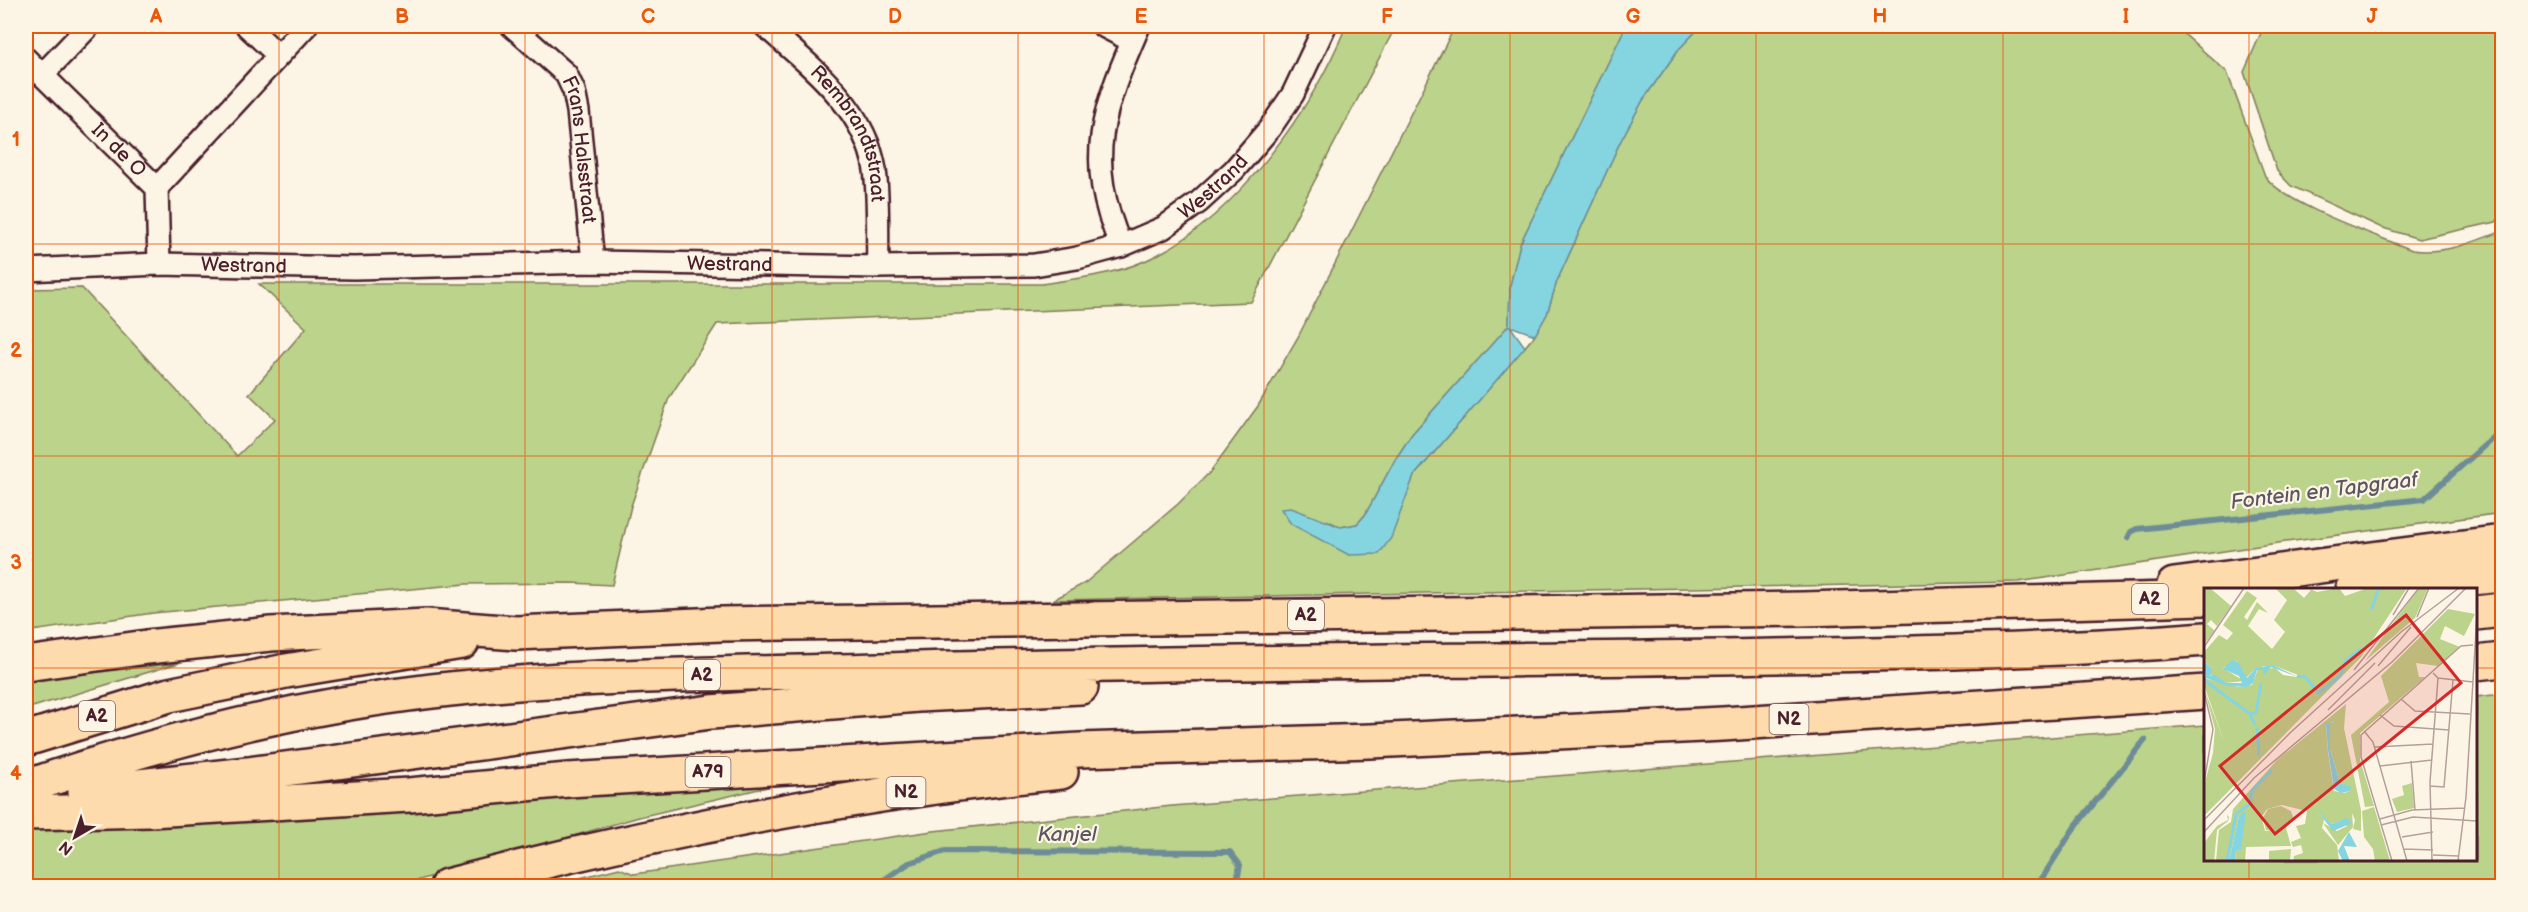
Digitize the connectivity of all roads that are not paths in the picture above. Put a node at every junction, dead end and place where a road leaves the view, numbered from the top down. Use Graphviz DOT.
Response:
graph roads {
  1 [pos="89,26"];
  2 [pos="246,26"];
  3 [pos="306,26"];
  4 [pos="512,26"];
  5 [pos="765,26"];
  6 [pos="1103,26"];
  7 [pos="1325,26"];
  8 [pos="1135,33"];
  9 [pos="278,55"];
  10 [pos="26,59"];
  11 [pos="42,75"];
  12 [pos="158,188"];
  13 [pos="1121,246"];
  14 [pos="593,262"];
  15 [pos="159,264"];
  16 [pos="878,267"];
  17 [pos="26,270"];
  18 [pos="2502,542"];
  19 [pos="2502,574"];
  20 [pos="2372,588"];
  21 [pos="2204,598"];
  22 [pos="2096,600"];
  23 [pos="2502,610"];
  24 [pos="2477,613"];
  25 [pos="516,633"];
  26 [pos="2204,639"];
  27 [pos="2502,660"];
  28 [pos="1270,663"];
  29 [pos="2477,663"];
  30 [pos="26,664"];
  31 [pos="2204,692"];
  32 [pos="26,739"];
  33 [pos="1371,741"];
  34 [pos="26,787"];
  35 [pos="26,797"];
  36 [pos="26,813"];
  37 [pos="447,886"];
  1 -- 11 [label="street"];
  2 -- 9 [label="street"];
  3 -- 9 [label="street"];
  4 -- 14 [label="street, Frans Halsstraat"];
  5 -- 16 [label="street, Rembrandtstraat"];
  6 -- 8 [label="street"];
  7 -- 13 [label="street, Westrand"];
  8 -- 13 [label="street"];
  9 -- 12 [label="street"];
  10 -- 11 [label="street, In de O"];
  11 -- 12 [label="street, In de O"];
  12 -- 15 [label="street, In de O"];
  13 -- 16 [label="street, Westrand"];
  14 -- 15 [label="street, Westrand"];
  14 -- 16 [label="street, Westrand"];
  15 -- 17 [label="street, Westrand"];
  18 -- 22 [label="highway"];
  19 -- 20 [label="highway"];
  21 -- 22 [label="highway, A2"];
  22 -- 25 [label="highway, A2"];
  23 -- 24 [label="highway"];
  25 -- 30 [label="highway"];
  25 -- 32 [label="highway, A2"];
  26 -- 28 [label="highway, A2"];
  27 -- 29 [label="highway"];
  28 -- 34 [label="highway, A2"];
  28 -- 35 [label="highway"];
  31 -- 33 [label="highway, N2"];
  33 -- 36 [label="highway, A79"];
  33 -- 37 [label="highway, N2"];
}
